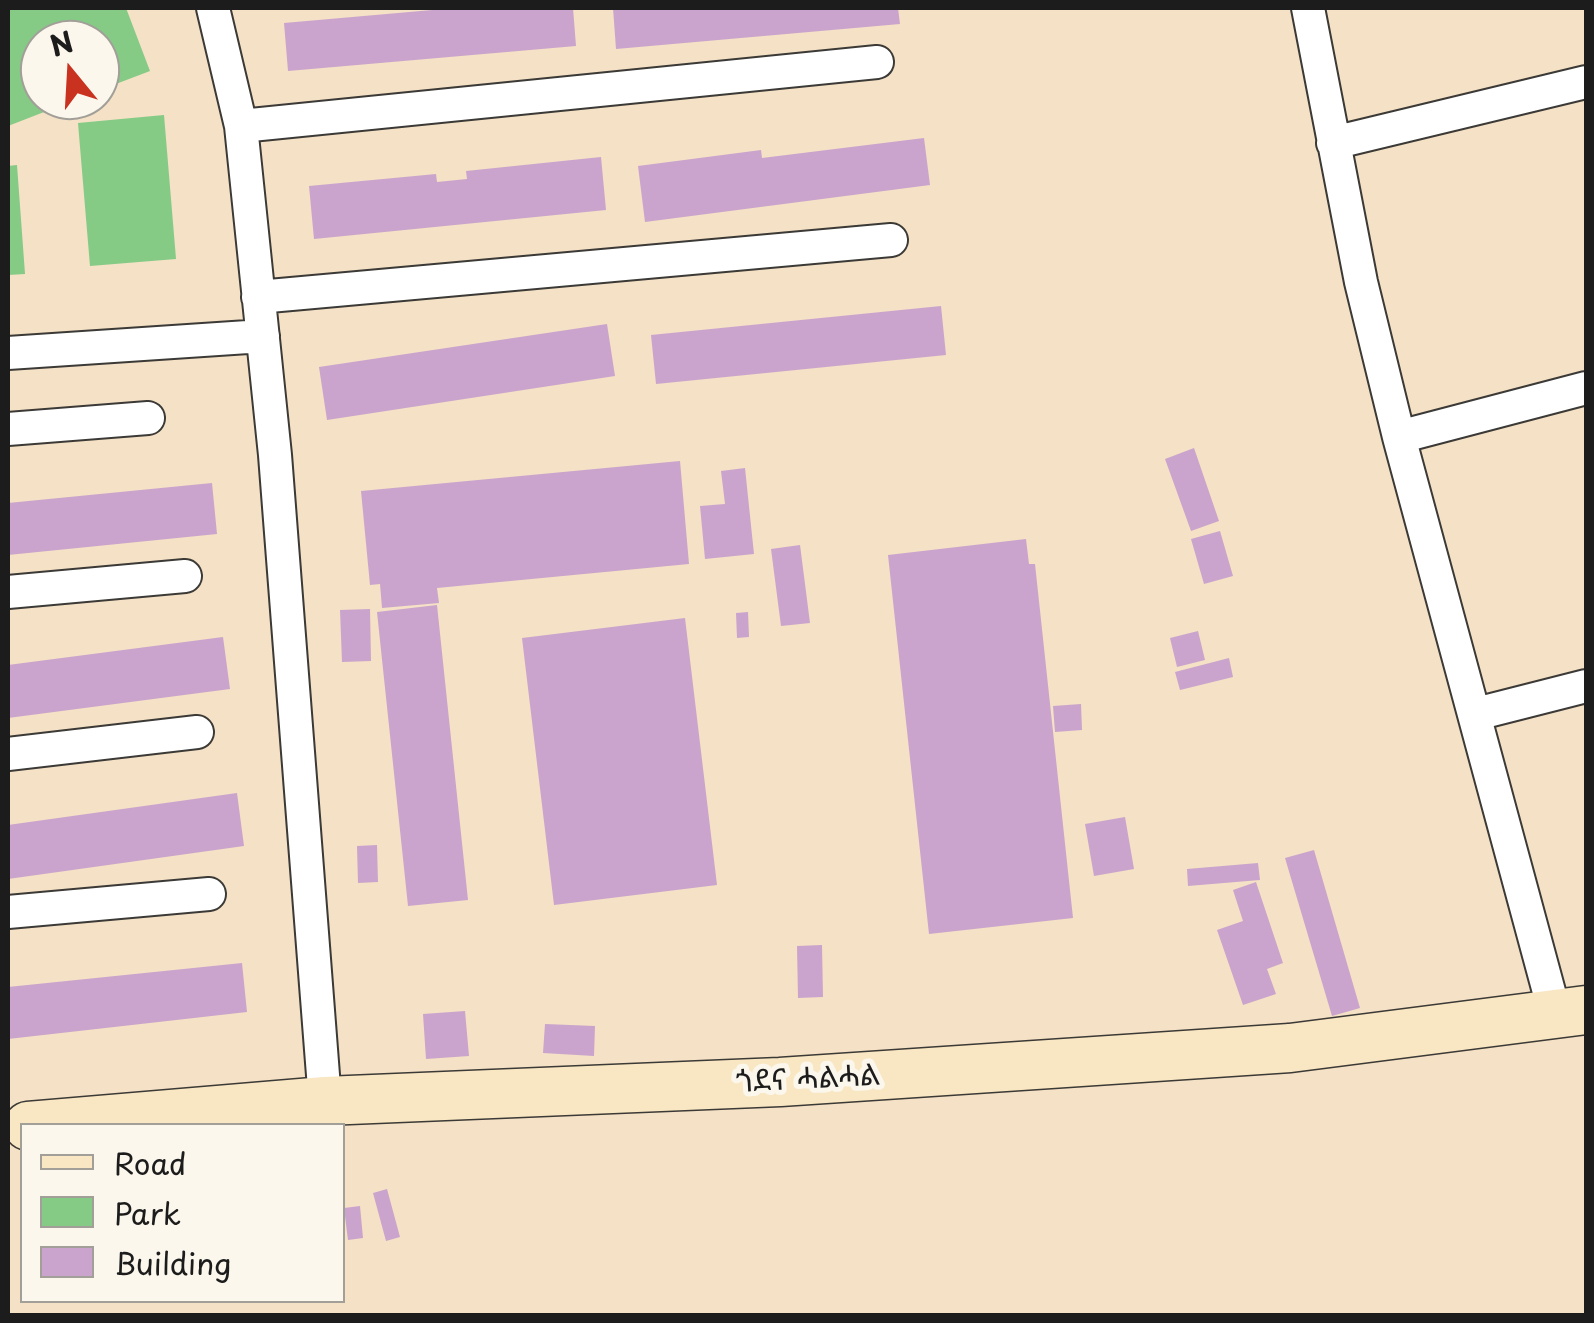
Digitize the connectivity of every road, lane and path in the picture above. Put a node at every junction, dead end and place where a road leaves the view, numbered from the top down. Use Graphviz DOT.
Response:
graph roads {
  1 [pos="213,8"];
  2 [pos="1308,8"];
  3 [pos="876,62"];
  4 [pos="1586,82"];
  5 [pos="241,126"];
  6 [pos="1332,143"];
  7 [pos="891,240"];
  8 [pos="258,296"];
  9 [pos="263,336"];
  10 [pos="8,354"];
  11 [pos="1586,388"];
  12 [pos="148,418"];
  13 [pos="8,429"];
  14 [pos="1400,437"];
  15 [pos="185,576"];
  16 [pos="8,592"];
  17 [pos="1586,686"];
  18 [pos="1476,714"];
  19 [pos="197,732"];
  20 [pos="8,754"];
  21 [pos="209,894"];
  22 [pos="8,912"];
  23 [pos="1571,1012"];
  24 [pos="325,1101"];
  25 [pos="61,1123"];
  1 -- 5 [label="street"];
  2 -- 6 [label="street"];
  3 -- 5 [label="street"];
  4 -- 6 [label="street"];
  5 -- 8 [label="street"];
  6 -- 14 [label="street"];
  7 -- 8 [label="street"];
  8 -- 9 [label="street"];
  9 -- 10 [label="street"];
  9 -- 24 [label="street"];
  11 -- 14 [label="street"];
  12 -- 13 [label="street"];
  14 -- 18 [label="street"];
  15 -- 16 [label="street"];
  17 -- 18 [label="street"];
  18 -- 23 [label="street"];
  19 -- 20 [label="street"];
  21 -- 22 [label="street"];
  23 -- 24 [label="street, ጎደና ሓልሓል"];
  24 -- 25 [label="street, ጎደና ሓልሓል"];
}
